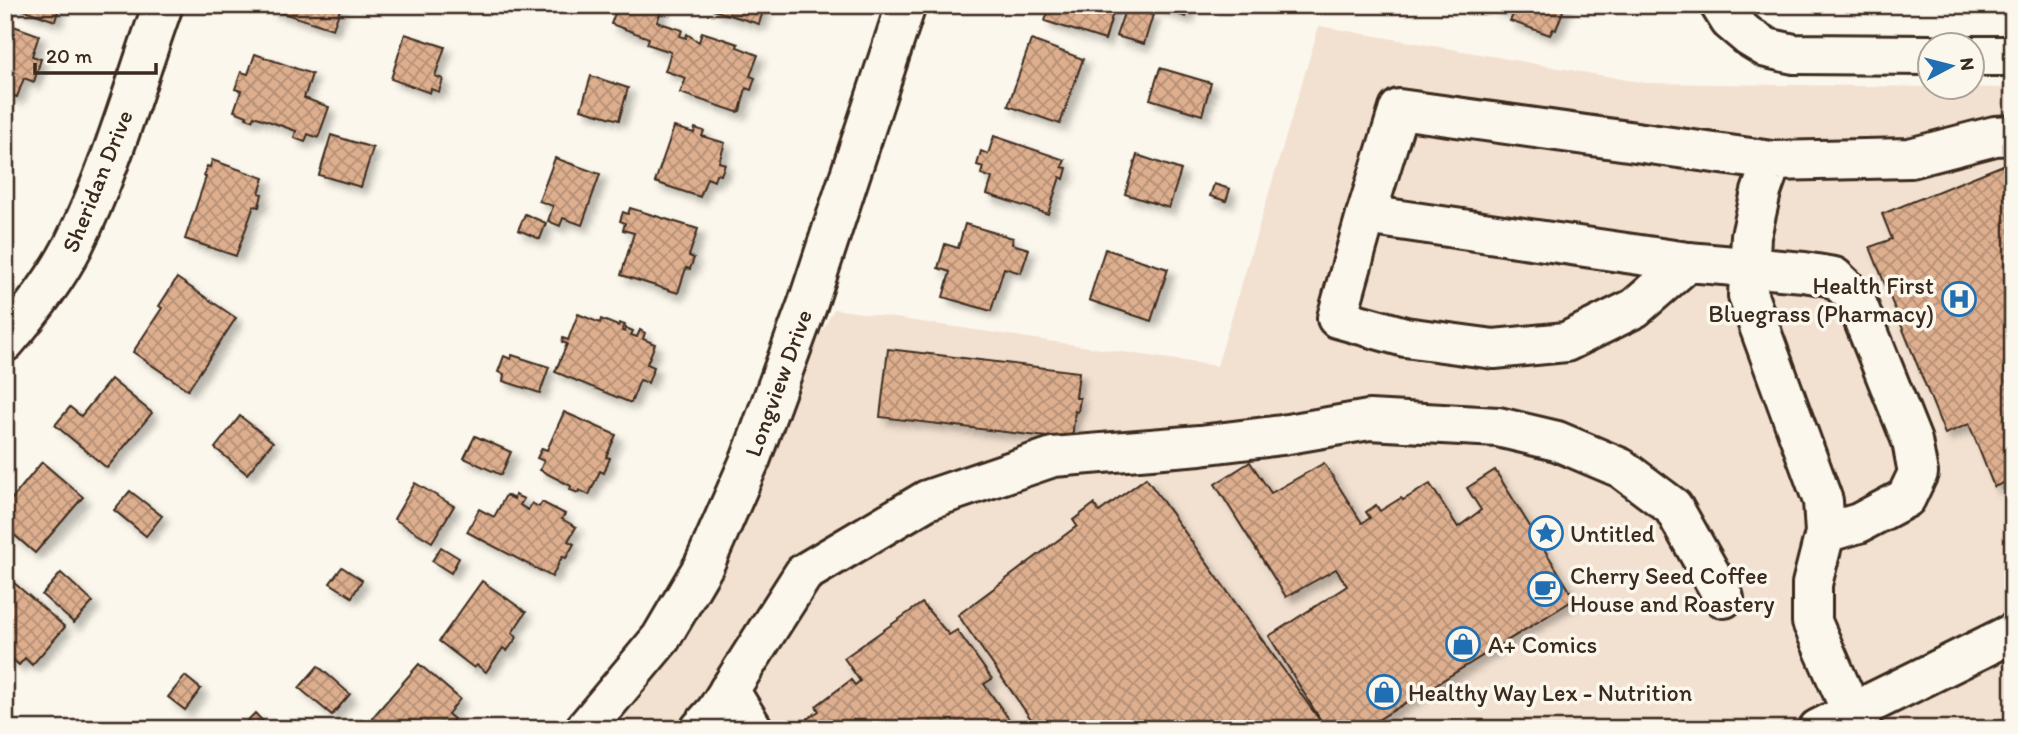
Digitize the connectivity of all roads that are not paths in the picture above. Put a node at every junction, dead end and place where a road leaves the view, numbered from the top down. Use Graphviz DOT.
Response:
graph roads {
  1 [pos="163,5"];
  2 [pos="906,5"];
  3 [pos="1720,5"];
  4 [pos="1916,55"];
  5 [pos="1986,56"];
  6 [pos="2013,56"];
  7 [pos="2013,135"];
  8 [pos="1772,161"];
  9 [pos="1366,215"];
  10 [pos="1688,262"];
  11 [pos="1749,267"];
  12 [pos="5,342"];
  13 [pos="1825,533"];
  14 [pos="1724,598"];
  15 [pos="2013,633"];
  16 [pos="729,690"];
  17 [pos="1856,720"];
  18 [pos="585,729"];
  19 [pos="700,729"];
  20 [pos="754,729"];
  21 [pos="1818,729"];
  1 -- 12 [label="street, Sheridan Drive"];
  2 -- 18 [label="street, Longview Drive"];
  3 -- 4 [label="street"];
  5 -- 6 [label="street"];
  7 -- 8 [label="street"];
  8 -- 9 [label="street"];
  8 -- 11 [label="street"];
  9 -- 10 [label="street"];
  9 -- 10 [label="street"];
  10 -- 11 [label="street"];
  11 -- 13 [label="street"];
  11 -- 13 [label="street"];
  13 -- 17 [label="street"];
  14 -- 16 [label="street"];
  15 -- 17 [label="street"];
  16 -- 19 [label="street"];
  16 -- 20 [label="street"];
  17 -- 21 [label="street"];
}
